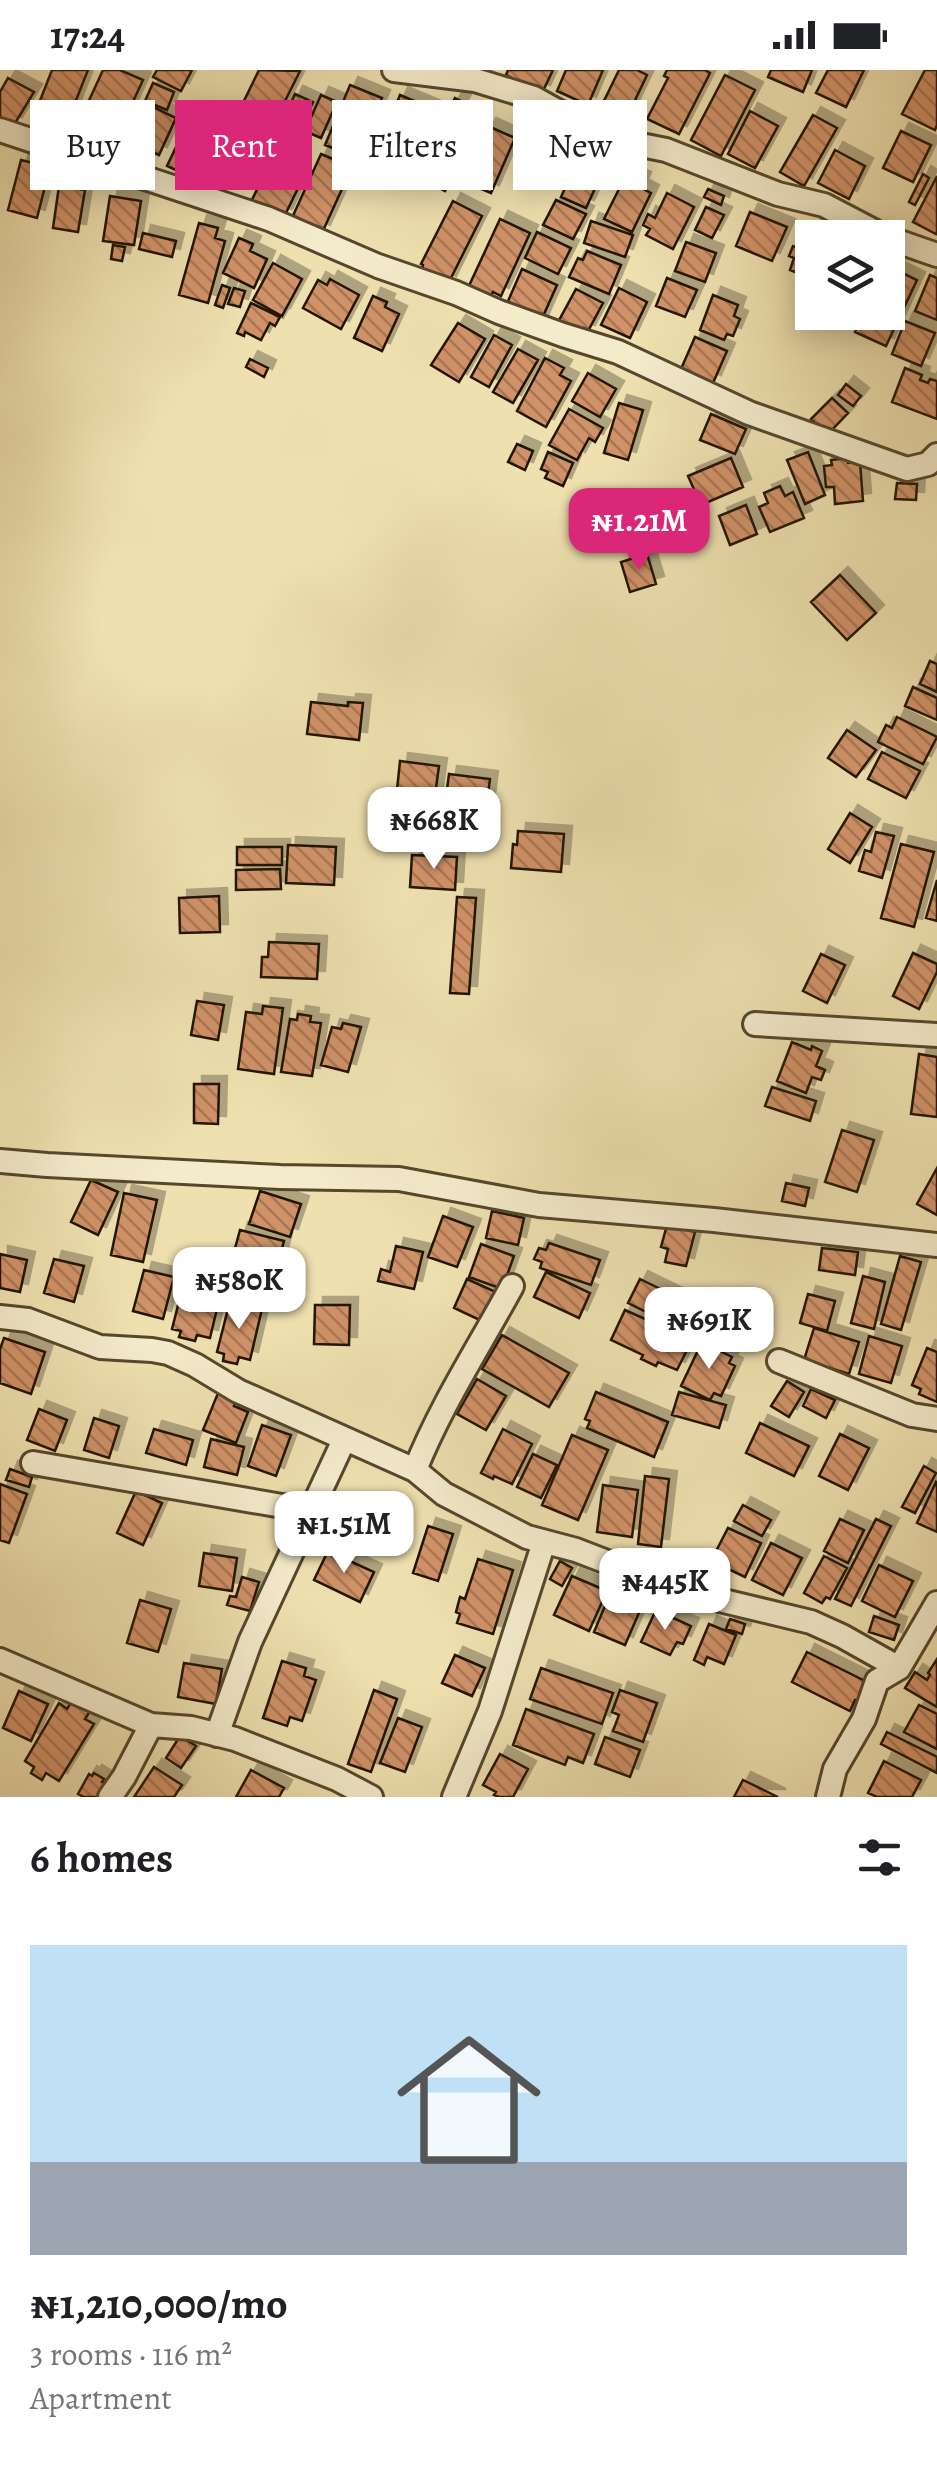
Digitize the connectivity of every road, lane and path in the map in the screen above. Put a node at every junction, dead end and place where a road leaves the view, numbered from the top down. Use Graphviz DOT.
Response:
graph roads {
  1 [pos="394,70"];
  2 [pos="0,130"];
  3 [pos="852,220"];
  4 [pos="905,244"];
  5 [pos="937,255"];
  6 [pos="937,455"];
  7 [pos="755,1024"];
  8 [pos="937,1035"];
  9 [pos="0,1161"];
  10 [pos="937,1245"];
  11 [pos="512,1286"];
  12 [pos="0,1318"];
  13 [pos="779,1361"];
  14 [pos="937,1419"];
  15 [pos="344,1440"];
  16 [pos="33,1462"];
  17 [pos="415,1470"];
  18 [pos="311,1511"];
  19 [pos="544,1542"];
  20 [pos="937,1603"];
  21 [pos="0,1660"];
  22 [pos="898,1668"];
  23 [pos="152,1725"];
  24 [pos="217,1734"];
  25 [pos="110,1797"];
  26 [pos="370,1797"];
  27 [pos="454,1797"];
  28 [pos="828,1797"];
  1 -- 3 [label="street"];
  2 -- 6 [label="street"];
  4 -- 5 [label="street"];
  7 -- 8 [label="street"];
  9 -- 10 [label="street"];
  11 -- 17 [label="street"];
  12 -- 15 [label="street"];
  13 -- 14 [label="street"];
  15 -- 17 [label="street"];
  15 -- 18 [label="street"];
  16 -- 18 [label="street"];
  17 -- 19 [label="street"];
  18 -- 24 [label="street"];
  19 -- 22 [label="street"];
  19 -- 27 [label="street"];
  20 -- 22 [label="street"];
  21 -- 23 [label="street"];
  22 -- 28 [label="street"];
  23 -- 24 [label="street"];
  23 -- 25 [label="street"];
  24 -- 26 [label="street"];
}
